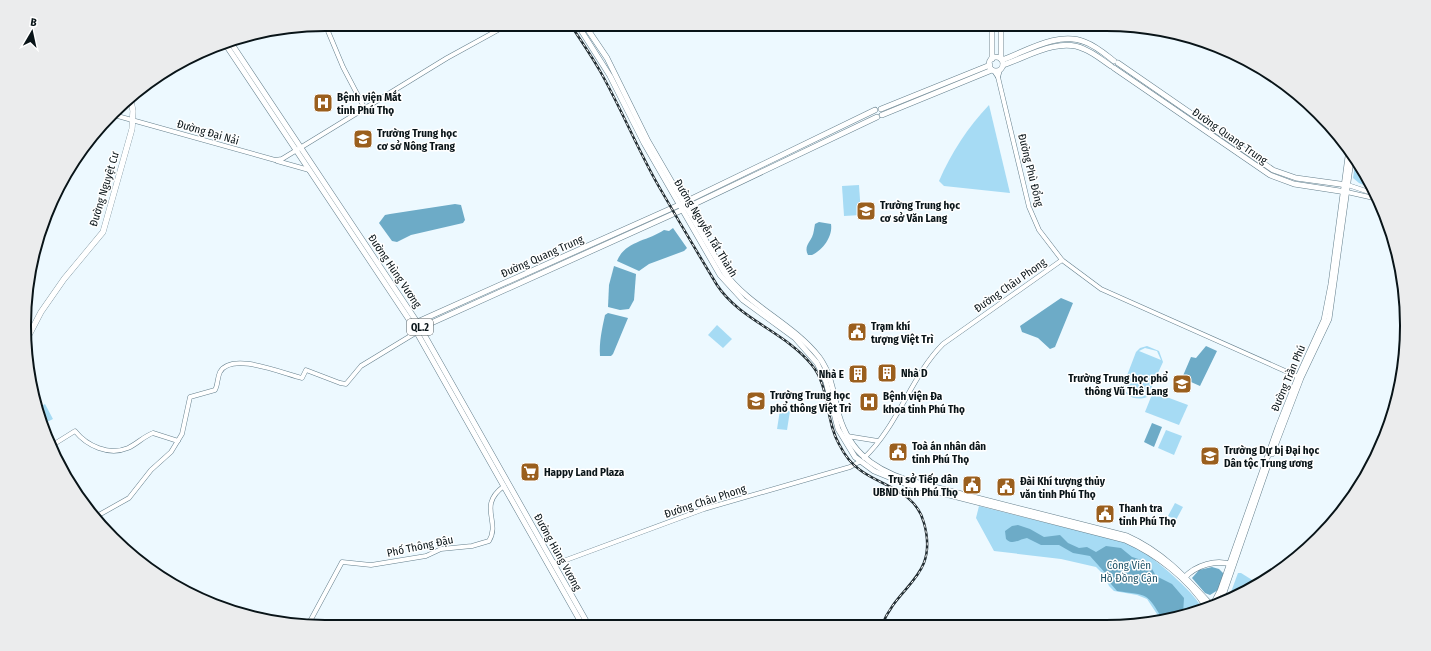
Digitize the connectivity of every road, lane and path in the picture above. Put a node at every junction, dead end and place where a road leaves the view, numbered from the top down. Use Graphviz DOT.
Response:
graph roads {
  1 [pos="328,31"];
  2 [pos="496,31"];
  3 [pos="582,31"];
  4 [pos="589,31"];
  5 [pos="992,31"];
  6 [pos="1001,31"];
  7 [pos="591,34"];
  8 [pos="586,37"];
  9 [pos="231,47"];
  10 [pos="992,59"];
  11 [pos="1002,61"];
  12 [pos="1114,64"];
  13 [pos="994,69"];
  14 [pos="131,104"];
  15 [pos="365,109"];
  16 [pos="878,109"];
  17 [pos="118,116"];
  18 [pos="880,116"];
  19 [pos="133,120"];
  20 [pos="301,148"];
  21 [pos="655,158"];
  22 [pos="1348,159"];
  23 [pos="275,160"];
  24 [pos="1350,162"];
  25 [pos="309,170"];
  26 [pos="1346,185"];
  27 [pos="707,192"];
  28 [pos="1345,192"];
  29 [pos="1368,192"];
  30 [pos="710,197"];
  31 [pos="1371,198"];
  32 [pos="681,204"];
  33 [pos="684,209"];
  34 [pos="1062,260"];
  35 [pos="413,316"];
  36 [pos="424,319"];
  37 [pos="415,323"];
  38 [pos="417,330"];
  39 [pos="31,331"];
  40 [pos="1300,378"];
  41 [pos="835,411"];
  42 [pos="847,436"];
  43 [pos="479,437"];
  44 [pos="178,441"];
  45 [pos="878,441"];
  46 [pos="55,443"];
  47 [pos="862,460"];
  48 [pos="504,486"];
  49 [pos="100,515"];
  50 [pos="555,564"];
  51 [pos="1232,565"];
  52 [pos="1184,578"];
  53 [pos="1222,596"];
  54 [pos="1216,599"];
  55 [pos="1206,602"];
  56 [pos="311,619"];
  57 [pos="580,620"];
  58 [pos="586,620"];
  1 -- 15 [label="street"];
  2 -- 15 [label="street"];
  3 -- 8 [label="main road, Đường Nguyễn Tất Thành"];
  4 -- 7 [label="main road, Đường Nguyễn Tất Thành"];
  5 -- 10 [label="main road"];
  6 -- 11 [label="main road"];
  7 -- 8 [label="main road"];
  7 -- 21 [label="main road, Đường Nguyễn Tất Thành"];
  8 -- 21 [label="main road, Đường Nguyễn Tất Thành"];
  9 -- 20 [label="main road, Đường Hùng Vương / QL.2"];
  10 -- 11 [label="main road, Đường Quang Trung"];
  10 -- 13 [label="main road"];
  11 -- 12 [label="main road, Đường Quang Trung"];
  11 -- 13 [label="main road"];
  12 -- 26 [label="main road, Đường Quang Trung"];
  12 -- 28 [label="main road, Đường Quang Trung"];
  13 -- 16 [label="main road, Đường Quang Trung"];
  13 -- 18 [label="main road, Đường Quang Trung"];
  13 -- 34 [label="street, Đường Phù Đổng"];
  14 -- 19 [label="highway, Đường Nguyệt Cư"];
  15 -- 20 [label="street"];
  16 -- 18 [label="main road"];
  16 -- 27 [label="main road, Đường Quang Trung"];
  17 -- 19 [label="street, Đường Đại Nải"];
  18 -- 30 [label="main road, Đường Quang Trung"];
  19 -- 23 [label="street, Đường Đại Nải"];
  19 -- 39 [label="highway, Đường Nguyệt Cư"];
  20 -- 23 [label="street"];
  20 -- 25 [label="main road, Đường Hùng Vương / QL.2"];
  20 -- 35 [label="main road, Đường Hùng Vương / QL.2"];
  21 -- 32 [label="main road, Đường Nguyễn Tất Thành"];
  22 -- 26 [label="main road, Đường Trần Phú"];
  23 -- 25 [label="street, Đường Đại Nải"];
  24 -- 26 [label="main road, Đường Trần Phú"];
  25 -- 37 [label="main road, Đường Hùng Vương / QL.2"];
  26 -- 28 [label="main road, Đường Trần Phú"];
  26 -- 29 [label="street"];
  27 -- 30 [label="main road"];
  27 -- 32 [label="main road, Đường Quang Trung"];
  28 -- 31 [label="street"];
  28 -- 40 [label="main road, Đường Trần Phú"];
  30 -- 33 [label="main road, Đường Quang Trung"];
  32 -- 33 [label="main road, Đường Nguyễn Tất Thành"];
  32 -- 36 [label="main road, Đường Quang Trung"];
  33 -- 38 [label="main road, Đường Quang Trung"];
  33 -- 41 [label="main road, Đường Nguyễn Tất Thành"];
  34 -- 40 [label="street, Đường Châu Phong"];
  34 -- 45 [label="street, Đường Châu Phong"];
  35 -- 36 [label="main road"];
  35 -- 37 [label="main road, Đường Hùng Vương / QL.2"];
  36 -- 37 [label="main road, Đường Quang Trung"];
  37 -- 38 [label="main road, Đường Hùng Vương / QL.2"];
  38 -- 43 [label="main road, Đường Hùng Vương / QL.2"];
  38 -- 44 [label="street"];
  40 -- 51 [label="main road, Đường Trần Phú"];
  41 -- 42 [label="main road, Đường Nguyễn Tất Thành"];
  41 -- 47 [label="main road, Đường Nguyễn Tất Thành"];
  42 -- 45 [label="street"];
  42 -- 47 [label="main road, Đường Nguyễn Tất Thành"];
  43 -- 48 [label="main road, Đường Hùng Vương / QL.2"];
  43 -- 50 [label="main road, Đường Hùng Vương / QL.2"];
  44 -- 46 [label="street"];
  44 -- 49 [label="street"];
  45 -- 47 [label="street, Đường Châu Phong"];
  47 -- 50 [label="street, Đường Châu Phong"];
  47 -- 52 [label="main road, Đường Nguyễn Tất Thành"];
  48 -- 56 [label="street, Phố Thông Đậu"];
  48 -- 57 [label="main road, Đường Hùng Vương / QL.2"];
  50 -- 58 [label="main road, Đường Hùng Vương / QL.2"];
  51 -- 52 [label="main road"];
  51 -- 53 [label="main road, Đường Trần Phú"];
  51 -- 54 [label="main road, Đường Trần Phú"];
  52 -- 55 [label="main road, Đường Nguyễn Tất Thành"];
}
